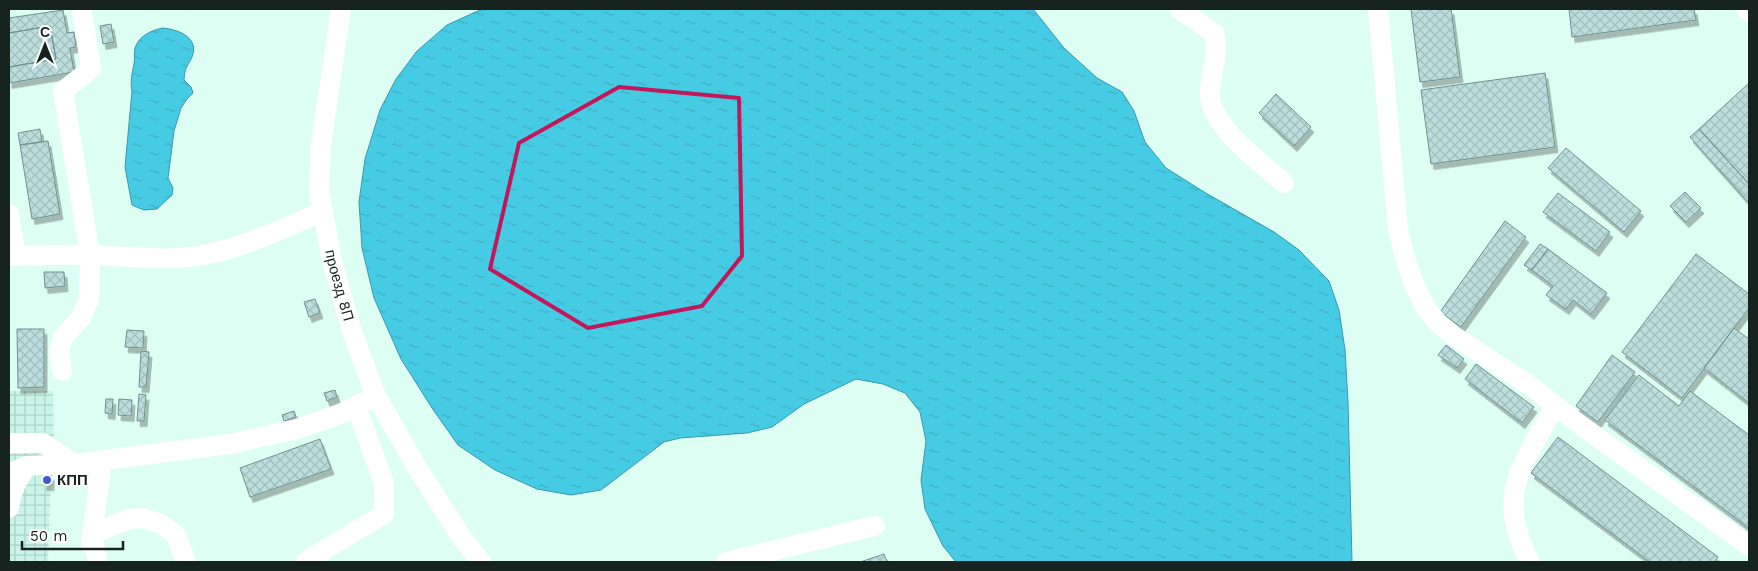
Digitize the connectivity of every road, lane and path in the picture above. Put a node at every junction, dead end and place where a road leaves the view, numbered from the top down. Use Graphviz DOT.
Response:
graph roads {
  1 [pos="341,9"];
  2 [pos="1179,9"];
  3 [pos="1378,9"];
  4 [pos="1746,9"];
  5 [pos="82,12"];
  6 [pos="1749,12"];
  7 [pos="1284,183"];
  8 [pos="322,212"];
  9 [pos="9,214"];
  10 [pos="90,255"];
  11 [pos="12,256"];
  12 [pos="62,371"];
  13 [pos="376,396"];
  14 [pos="356,406"];
  15 [pos="1555,406"];
  16 [pos="9,443"];
  17 [pos="102,460"];
  18 [pos="74,464"];
  19 [pos="27,466"];
  20 [pos="9,474"];
  21 [pos="9,508"];
  22 [pos="875,526"];
  23 [pos="92,534"];
  24 [pos="1749,546"];
  25 [pos="778,556"];
  26 [pos="306,561"];
  27 [pos="88,562"];
  28 [pos="98,562"];
  29 [pos="186,562"];
  30 [pos="481,562"];
  31 [pos="727,562"];
  32 [pos="1530,562"];
  1 -- 8 [label="street, проезд 8П"];
  2 -- 7 [label="street"];
  3 -- 15 [label="street"];
  4 -- 6 [label="street"];
  5 -- 10 [label="street"];
  8 -- 10 [label="street"];
  8 -- 13 [label="street, проезд 8П"];
  9 -- 11 [label="street"];
  10 -- 11 [label="street"];
  10 -- 12 [label="street"];
  13 -- 14 [label="street"];
  13 -- 30 [label="street, проезд 8П"];
  14 -- 17 [label="street"];
  14 -- 26 [label="street"];
  15 -- 24 [label="street"];
  15 -- 32 [label="street"];
  16 -- 18 [label="street"];
  17 -- 18 [label="street"];
  17 -- 23 [label="street"];
  18 -- 19 [label="street"];
  19 -- 20 [label="street"];
  19 -- 21 [label="street"];
  22 -- 25 [label="street"];
  23 -- 27 [label="street"];
  23 -- 28 [label="street"];
  23 -- 29 [label="street"];
  25 -- 31 [label="street"];
}
